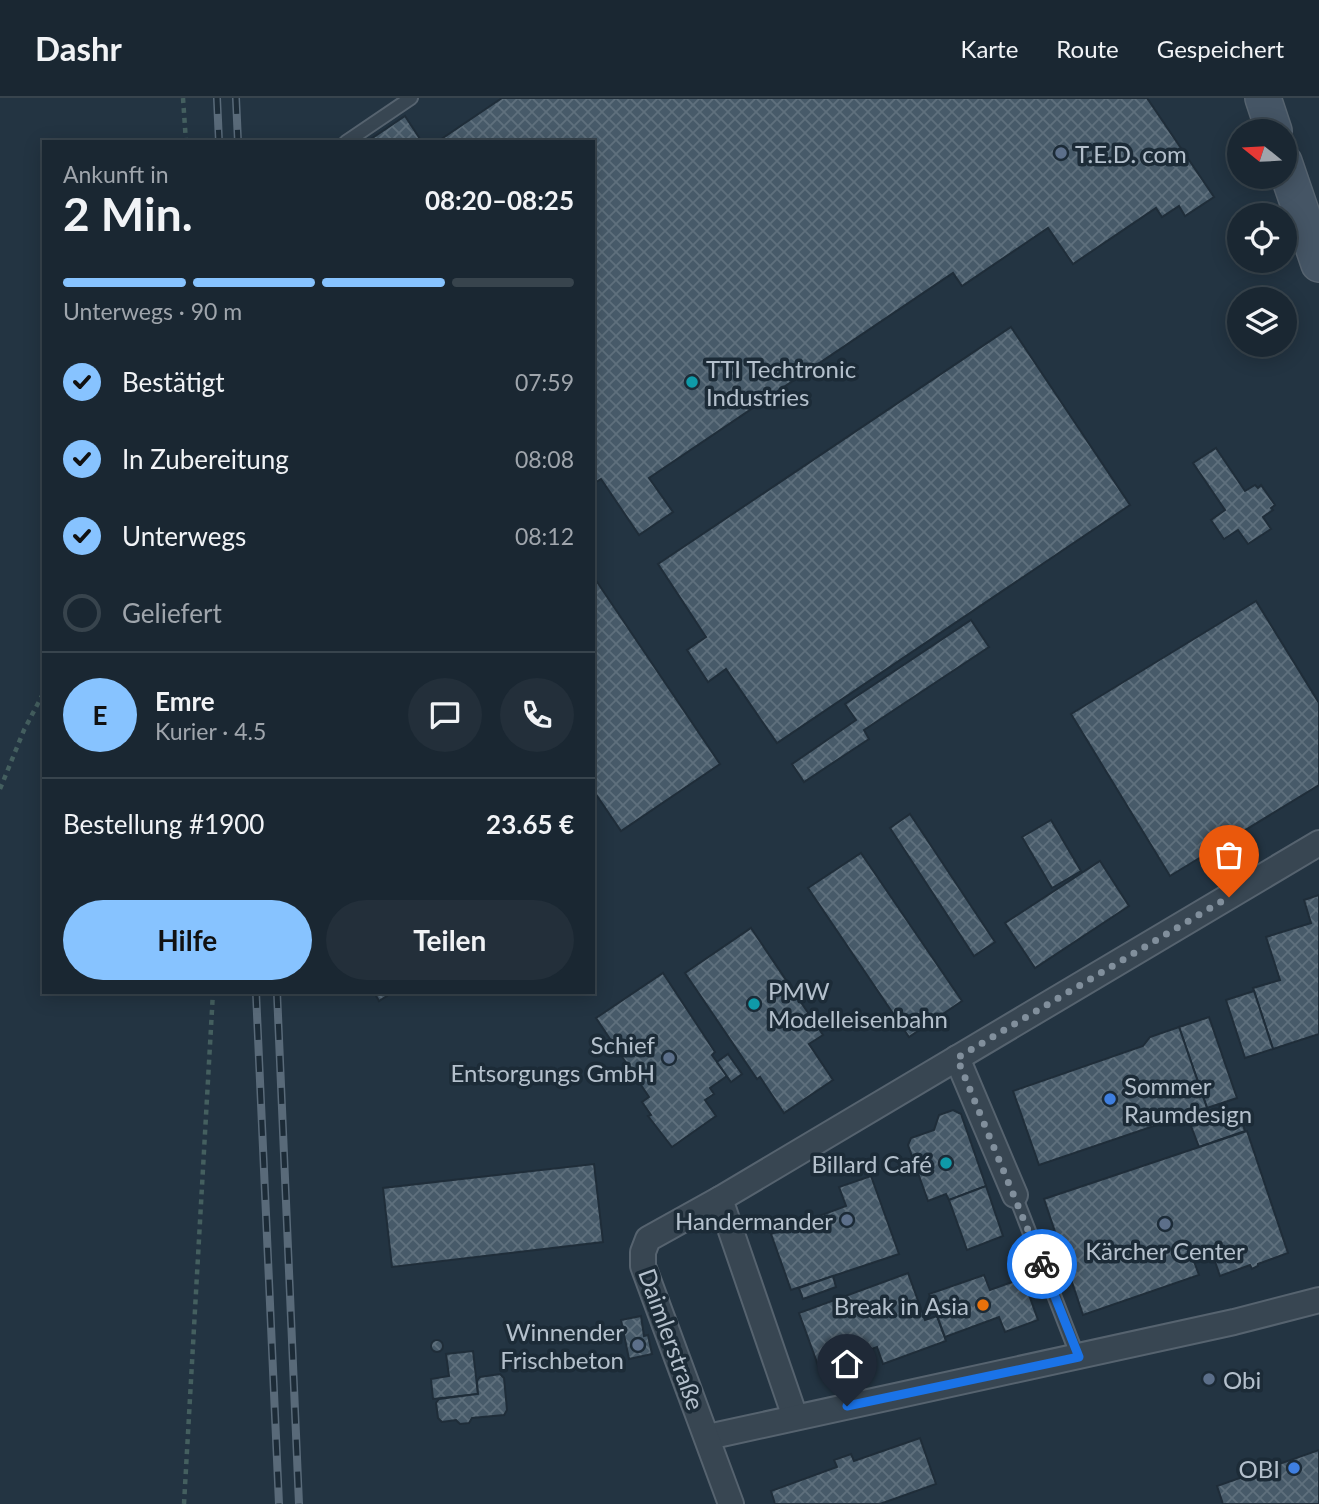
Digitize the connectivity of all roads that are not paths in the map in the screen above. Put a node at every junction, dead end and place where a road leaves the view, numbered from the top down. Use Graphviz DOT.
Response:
graph roads {
  1 [pos="411,98"];
  2 [pos="1263,98"];
  3 [pos="1270,119"];
  4 [pos="349,140"];
  5 [pos="1293,189"];
  6 [pos="1319,264"];
  7 [pos="1319,844"];
  8 [pos="957,1058"];
  9 [pos="1015,1195"];
  10 [pos="720,1199"];
  11 [pos="1319,1300"];
  12 [pos="1079,1357"];
  13 [pos="795,1417"];
  14 [pos="708,1437"];
  15 [pos="731,1504"];
  1 -- 4 [label="lane"];
  2 -- 3 [label="main road"];
  5 -- 6 [label="main road"];
  7 -- 8 [label="street, Daimlerstraße"];
  8 -- 9 [label="street"];
  8 -- 10 [label="street, Daimlerstraße"];
  9 -- 12 [label="lane"];
  10 -- 13 [label="street"];
  10 -- 14 [label="street, Daimlerstraße"];
  11 -- 12 [label="street"];
  12 -- 13 [label="street"];
  13 -- 14 [label="street"];
  14 -- 15 [label="street, Daimlerstraße"];
}
